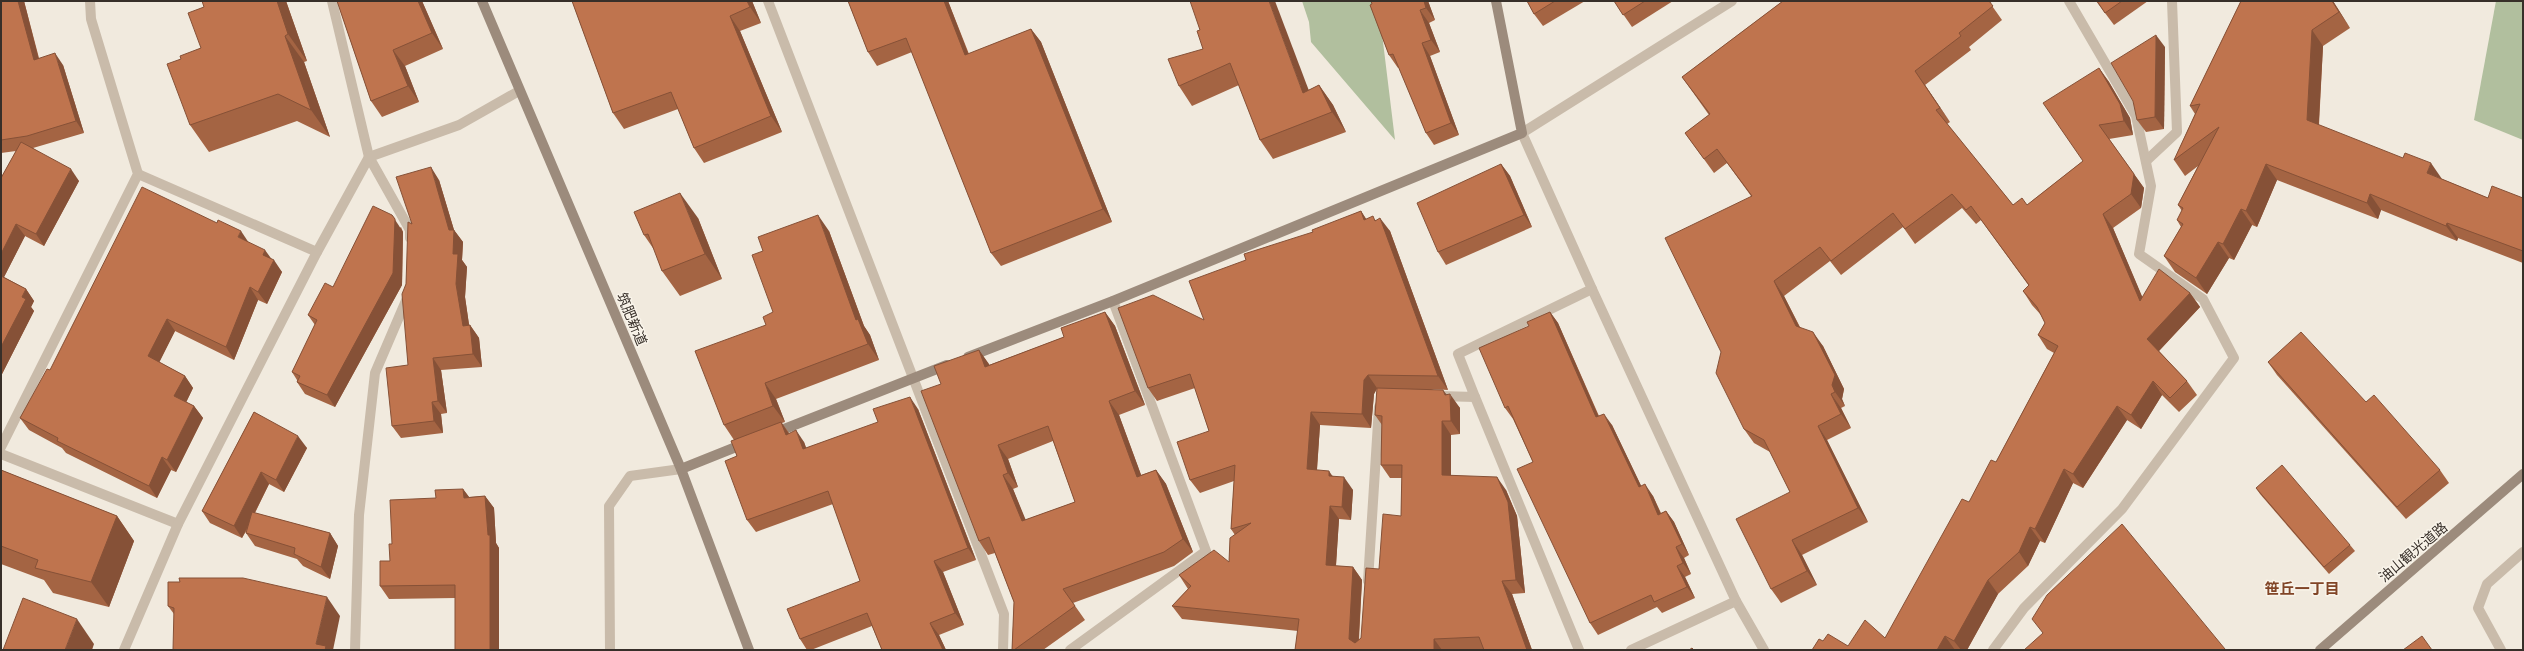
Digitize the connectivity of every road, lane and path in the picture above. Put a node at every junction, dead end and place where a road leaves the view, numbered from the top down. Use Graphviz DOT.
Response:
graph roads {
  1 [pos="90,1"];
  2 [pos="332,1"];
  3 [pos="482,1"];
  4 [pos="768,1"];
  5 [pos="1496,1"];
  6 [pos="2069,1"];
  7 [pos="2172,1"];
  8 [pos="1729,2"];
  9 [pos="519,91"];
  10 [pos="1522,133"];
  11 [pos="369,157"];
  12 [pos="2146,161"];
  13 [pos="138,174"];
  14 [pos="317,252"];
  15 [pos="409,252"];
  16 [pos="408,288"];
  17 [pos="1592,289"];
  18 [pos="1113,301"];
  19 [pos="914,378"];
  20 [pos="1380,394"];
  21 [pos="1427,395"];
  22 [pos="1475,397"];
  23 [pos="1,447"];
  24 [pos="1,454"];
  25 [pos="681,469"];
  26 [pos="2523,474"];
  27 [pos="178,524"];
  28 [pos="2523,552"];
  29 [pos="1368,588"];
  30 [pos="1736,601"];
  31 [pos="124,650"];
  32 [pos="355,650"];
  33 [pos="610,650"];
  34 [pos="749,650"];
  35 [pos="1003,650"];
  36 [pos="1070,650"];
  37 [pos="1579,650"];
  38 [pos="1631,650"];
  39 [pos="1764,650"];
  40 [pos="1993,650"];
  41 [pos="2320,650"];
  42 [pos="2501,650"];
  1 -- 13 [label="street"];
  2 -- 11 [label="street"];
  3 -- 9 [label="street, 筑肥新道"];
  4 -- 19 [label="street"];
  5 -- 10 [label="street"];
  6 -- 12 [label="street"];
  7 -- 12 [label="street"];
  8 -- 10 [label="street"];
  9 -- 11 [label="street"];
  9 -- 25 [label="street, 筑肥新道"];
  10 -- 17 [label="street"];
  10 -- 18 [label="street"];
  11 -- 14 [label="street"];
  11 -- 15 [label="street"];
  12 -- 40 [label="street"];
  13 -- 14 [label="street"];
  13 -- 23 [label="street"];
  14 -- 27 [label="street"];
  16 -- 32 [label="street"];
  17 -- 22 [label="street"];
  17 -- 30 [label="street"];
  18 -- 19 [label="street"];
  18 -- 36 [label="street"];
  19 -- 25 [label="street"];
  19 -- 35 [label="street"];
  20 -- 29 [label="street"];
  21 -- 22 [label="street"];
  22 -- 37 [label="street"];
  24 -- 27 [label="street"];
  25 -- 33 [label="street"];
  25 -- 34 [label="street, 筑肥新道"];
  26 -- 41 [label="street, 油山観光道路"];
  27 -- 31 [label="street"];
  28 -- 42 [label="street"];
  30 -- 38 [label="street"];
  30 -- 39 [label="street"];
}
